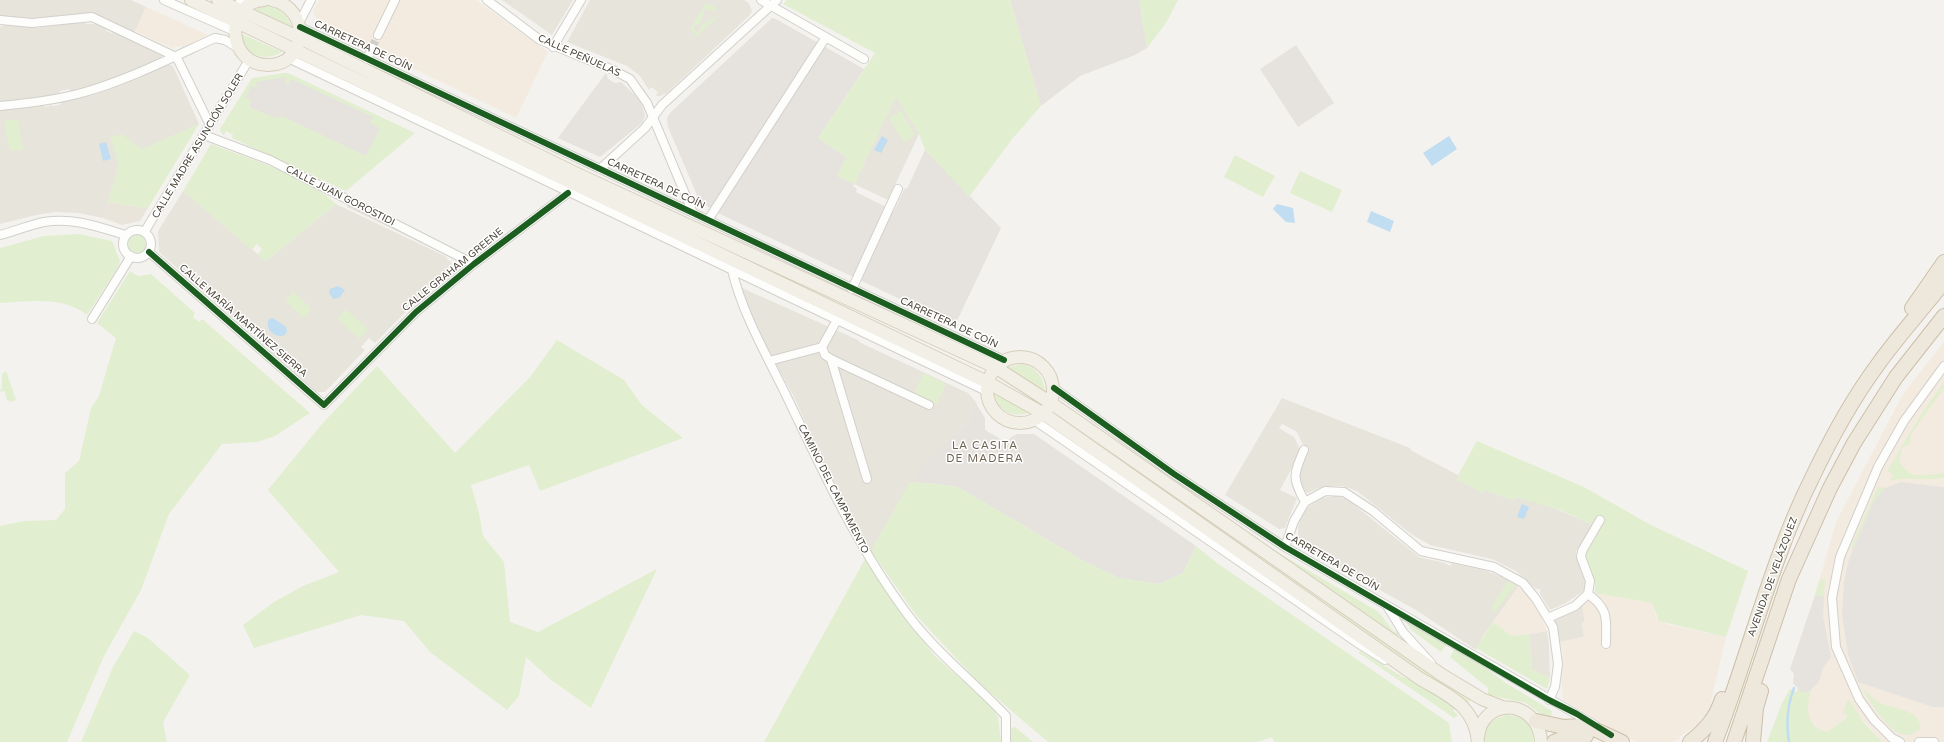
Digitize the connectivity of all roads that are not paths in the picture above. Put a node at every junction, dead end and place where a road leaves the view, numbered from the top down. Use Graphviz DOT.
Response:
graph roads {
  1 [pos="164,0"];
  2 [pos="192,0"];
  3 [pos="218,0"];
  4 [pos="264,0"];
  5 [pos="272,0"];
  6 [pos="311,0"];
  7 [pos="395,0"];
  8 [pos="487,0"];
  9 [pos="581,0"];
  10 [pos="761,0"];
  11 [pos="774,3"];
  12 [pos="240,14"];
  13 [pos="0,20"];
  14 [pos="300,29"];
  15 [pos="378,35"];
  16 [pos="826,37"];
  17 [pos="553,46"];
  18 [pos="238,48"];
  19 [pos="372,48"];
  20 [pos="292,54"];
  21 [pos="174,56"];
  22 [pos="368,59"];
  23 [pos="864,59"];
  24 [pos="249,60"];
  25 [pos="0,106"];
  26 [pos="653,118"];
  27 [pos="210,125"];
  28 [pos="204,135"];
  29 [pos="600,169"];
  30 [pos="898,189"];
  31 [pos="568,193"];
  32 [pos="693,213"];
  33 [pos="708,220"];
  34 [pos="145,231"];
  35 [pos="0,234"];
  36 [pos="125,235"];
  37 [pos="149,252"];
  38 [pos="130,256"];
  39 [pos="1944,262"];
  40 [pos="474,264"];
  41 [pos="732,270"];
  42 [pos="1944,282"];
  43 [pos="852,289"];
  44 [pos="1944,316"];
  45 [pos="92,319"];
  46 [pos="837,320"];
  47 [pos="822,347"];
  48 [pos="831,359"];
  49 [pos="770,361"];
  50 [pos="1879,362"];
  51 [pos="999,364"];
  52 [pos="1944,366"];
  53 [pos="987,386"];
  54 [pos="1054,388"];
  55 [pos="1051,403"];
  56 [pos="324,405"];
  57 [pos="929,405"];
  58 [pos="1039,417"];
  59 [pos="1304,450"];
  60 [pos="867,479"];
  61 [pos="1305,502"];
  62 [pos="1600,520"];
  63 [pos="1285,547"];
  64 [pos="1800,558"];
  65 [pos="1588,594"];
  66 [pos="1387,606"];
  67 [pos="1760,610"];
  68 [pos="1548,618"];
  69 [pos="1606,644"];
  70 [pos="1442,675"];
  71 [pos="1549,700"];
  72 [pos="1505,708"];
  73 [pos="1536,721"];
  74 [pos="1478,740"];
  75 [pos="1612,740"];
  76 [pos="1893,740"];
  77 [pos="1006,742"];
  78 [pos="1541,742"];
  79 [pos="1554,742"];
  80 [pos="1690,742"];
  81 [pos="1715,742"];
  82 [pos="1734,742"];
  83 [pos="1753,742"];
  84 [pos="1900,742"];
  85 [pos="1919,742"];
  86 [pos="1934,742"];
  1 -- 12 [label="street, CARRETERA DE COÍN"];
  2 -- 12 [label="main road"];
  3 -- 12 [label="main road, CARRETERA DE COÍN"];
  4 -- 12 [label="main road"];
  5 -- 14 [label="main road"];
  6 -- 14 [label="street"];
  7 -- 15 [label="street"];
  8 -- 17 [label="street, CALLE PEÑUELAS"];
  9 -- 17 [label="street"];
  10 -- 11 [label="street"];
  11 -- 16 [label="street"];
  11 -- 26 [label="street"];
  12 -- 14 [label="main road, CARRETERA DE COÍN"];
  12 -- 18 [label="main road"];
  12 -- 20 [label="main road"];
  13 -- 21 [label="street"];
  14 -- 20 [label="main road"];
  14 -- 22 [label="street, CARRETERA DE COÍN"];
  14 -- 51 [label="main road, CARRETERA DE COÍN"];
  16 -- 23 [label="street"];
  16 -- 33 [label="street"];
  17 -- 26 [label="street, CALLE PEÑUELAS"];
  18 -- 21 [label="street"];
  18 -- 24 [label="main road"];
  19 -- 22 [label="street"];
  20 -- 24 [label="main road"];
  20 -- 31 [label="street"];
  20 -- 53 [label="main road"];
  21 -- 25 [label="street"];
  21 -- 27 [label="street"];
  22 -- 29 [label="street, CARRETERA DE COÍN"];
  24 -- 27 [label="street, CALLE MADRE ASUNCIÓN SOLER"];
  26 -- 29 [label="street"];
  26 -- 32 [label="street, CALLE PEÑUELAS"];
  27 -- 28 [label="street, CALLE MADRE ASUNCIÓN SOLER"];
  28 -- 34 [label="street, CALLE MADRE ASUNCIÓN SOLER"];
  28 -- 40 [label="street, CALLE JUAN GOROSTIDI"];
  29 -- 32 [label="street, CARRETERA DE COÍN"];
  30 -- 43 [label="street"];
  31 -- 40 [label="street, CALLE GRAHAM GREENE"];
  31 -- 41 [label="street"];
  32 -- 33 [label="street, CARRETERA DE COÍN"];
  33 -- 43 [label="street, CARRETERA DE COÍN"];
  34 -- 36 [label="street"];
  34 -- 37 [label="street"];
  35 -- 36 [label="street"];
  36 -- 38 [label="street"];
  37 -- 38 [label="street"];
  37 -- 56 [label="street, CALLE MARÍA MARTÍNEZ SIERRA"];
  38 -- 45 [label="street"];
  39 -- 50 [label="highway"];
  40 -- 56 [label="street, CALLE GRAHAM GREENE"];
  41 -- 46 [label="street"];
  41 -- 49 [label="street, CAMINO DEL CAMPAMENTO"];
  42 -- 50 [label="highway, AVENIDA DE VELÁZQUEZ"];
  43 -- 51 [label="street, CARRETERA DE COÍN"];
  44 -- 64 [label="highway, AVENIDA DE VELÁZQUEZ"];
  46 -- 47 [label="street"];
  46 -- 53 [label="street"];
  47 -- 48 [label="street"];
  47 -- 49 [label="street"];
  48 -- 57 [label="street"];
  48 -- 60 [label="street"];
  49 -- 77 [label="street, CAMINO DEL CAMPAMENTO"];
  50 -- 67 [label="highway, AVENIDA DE VELÁZQUEZ"];
  51 -- 53 [label="main road"];
  51 -- 54 [label="main road"];
  51 -- 55 [label="main road"];
  52 -- 76 [label="street"];
  53 -- 58 [label="main road"];
  53 -- 58 [label="main road"];
  54 -- 55 [label="main road"];
  54 -- 63 [label="street, CARRETERA DE COÍN"];
  55 -- 58 [label="main road"];
  55 -- 70 [label="main road"];
  58 -- 74 [label="main road"];
  59 -- 61 [label="street"];
  61 -- 63 [label="street"];
  61 -- 68 [label="street"];
  62 -- 65 [label="street"];
  63 -- 66 [label="street, CARRETERA DE COÍN"];
  64 -- 82 [label="highway, AVENIDA DE VELÁZQUEZ"];
  64 -- 83 [label="highway"];
  65 -- 68 [label="street"];
  65 -- 69 [label="street"];
  66 -- 70 [label="street, CARRETERA DE COÍN"];
  66 -- 71 [label="street, CARRETERA DE COÍN"];
  67 -- 80 [label="highway"];
  67 -- 81 [label="highway, AVENIDA DE VELÁZQUEZ"];
  68 -- 71 [label="street"];
  70 -- 72 [label="main road"];
  71 -- 75 [label="street, CARRETERA DE COÍN"];
  72 -- 73 [label="main road"];
  72 -- 74 [label="main road"];
  73 -- 75 [label="highway"];
  73 -- 78 [label="main road"];
  75 -- 79 [label="highway"];
  76 -- 84 [label="street"];
  85 -- 86 [label="street"];
}
